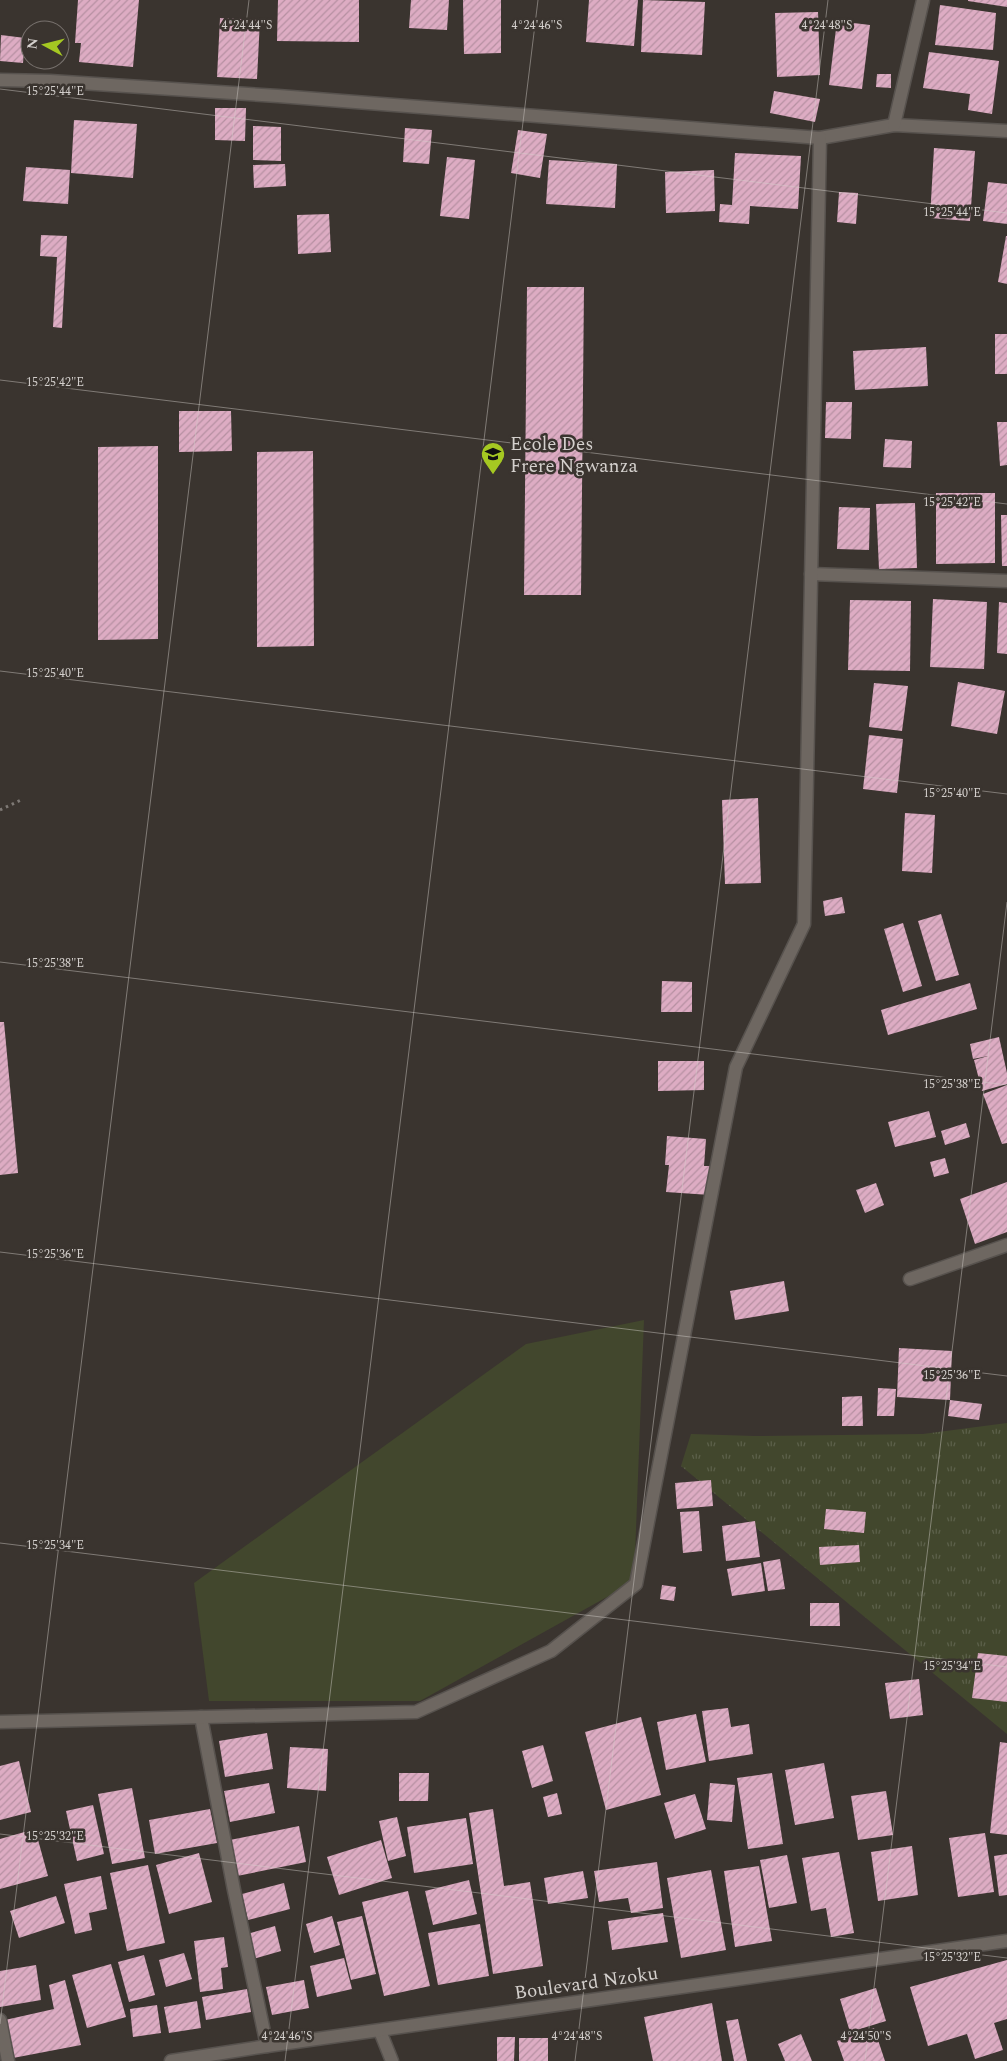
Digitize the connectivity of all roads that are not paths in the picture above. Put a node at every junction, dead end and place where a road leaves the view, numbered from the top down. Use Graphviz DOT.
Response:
graph roads {
  1 [pos="923,0"];
  2 [pos="0,80"];
  3 [pos="894,125"];
  4 [pos="1007,131"];
  5 [pos="820,138"];
  6 [pos="811,574"];
  7 [pos="1007,581"];
  8 [pos="1007,1245"];
  9 [pos="910,1279"];
  10 [pos="201,1717"];
  11 [pos="0,1722"];
  12 [pos="1007,1941"];
  13 [pos="0,2020"];
  14 [pos="380,2031"];
  15 [pos="267,2046"];
  16 [pos="8,2061"];
  17 [pos="171,2061"];
  18 [pos="392,2061"];
  1 -- 3 [label="street"];
  2 -- 5 [label="street"];
  3 -- 4 [label="street"];
  3 -- 5 [label="street"];
  5 -- 6 [label="street"];
  6 -- 7 [label="street"];
  6 -- 10 [label="street"];
  8 -- 9 [label="street"];
  10 -- 11 [label="street"];
  10 -- 15 [label="street"];
  12 -- 14 [label="street, Boulevard Nzoku"];
  13 -- 16 [label="street"];
  14 -- 15 [label="street, Boulevard Nzoku"];
  14 -- 18 [label="street"];
  15 -- 17 [label="street, Boulevard Nzoku"];
}
